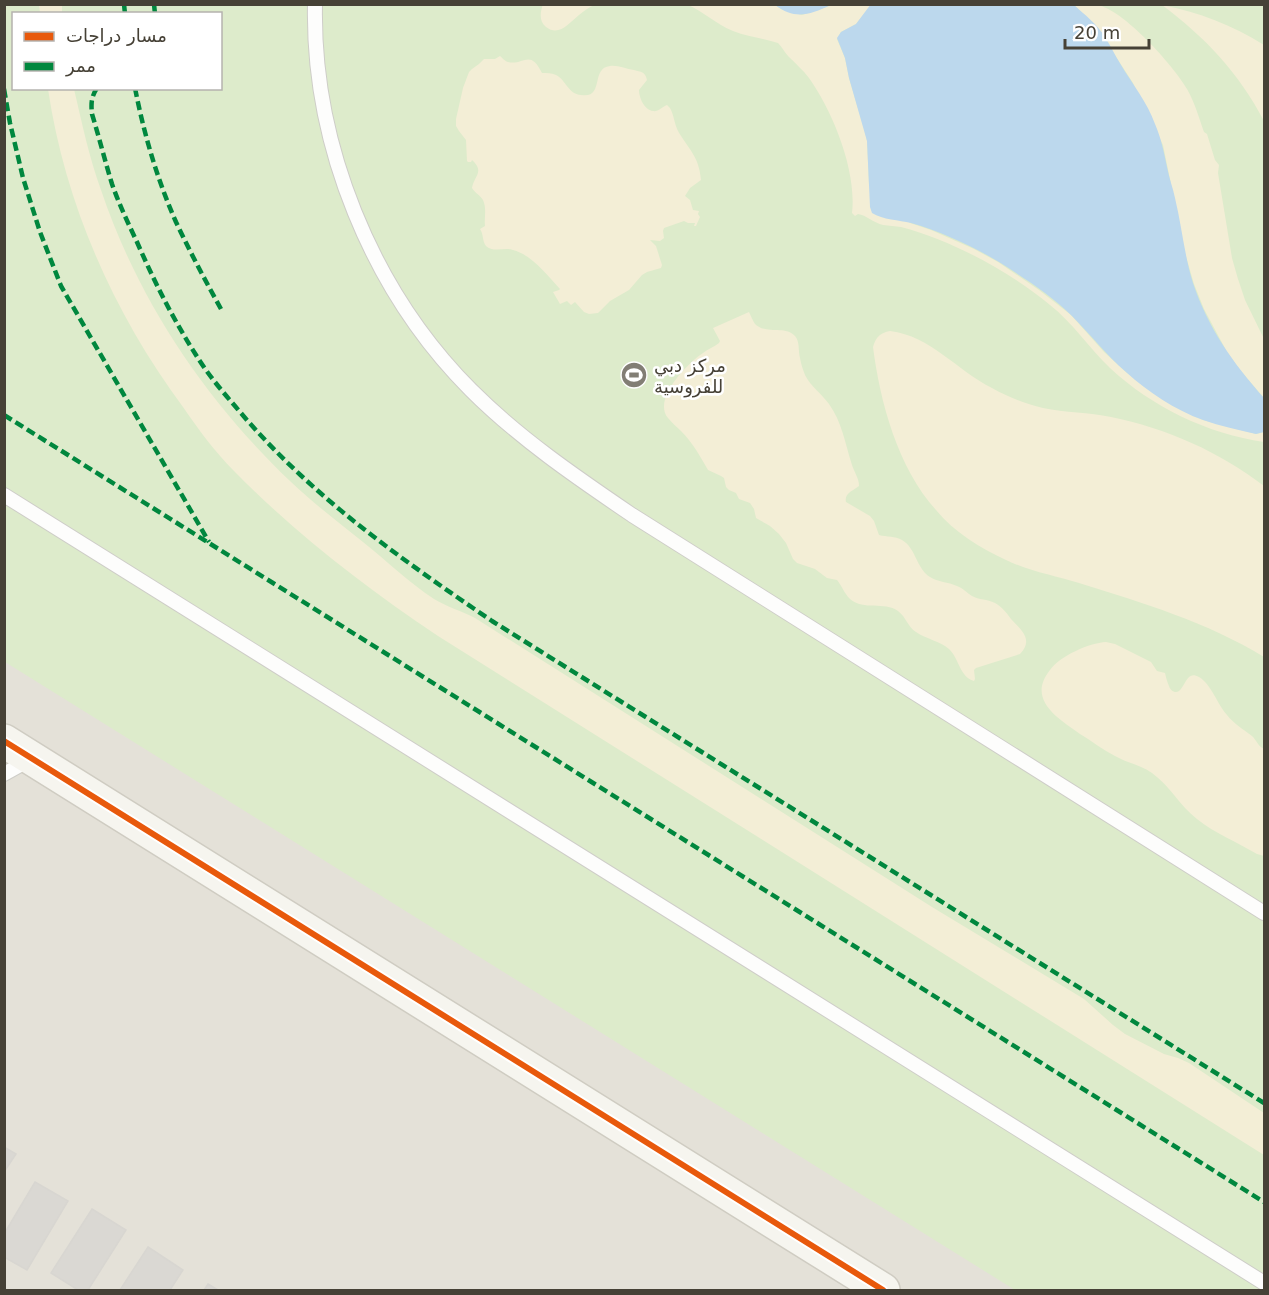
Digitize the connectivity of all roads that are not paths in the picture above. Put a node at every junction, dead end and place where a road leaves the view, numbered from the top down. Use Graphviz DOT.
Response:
graph roads {
  1 [pos="315,4"];
  2 [pos="4,495"];
  3 [pos="4,741"];
  4 [pos="32,758"];
  5 [pos="4,774"];
  6 [pos="1264,913"];
  7 [pos="1264,1283"];
  8 [pos="883,1290"];
  1 -- 6 [label="lane"];
  2 -- 7 [label="lane"];
  3 -- 4 [label="street"];
  4 -- 5 [label="lane"];
  4 -- 8 [label="street"];
}
